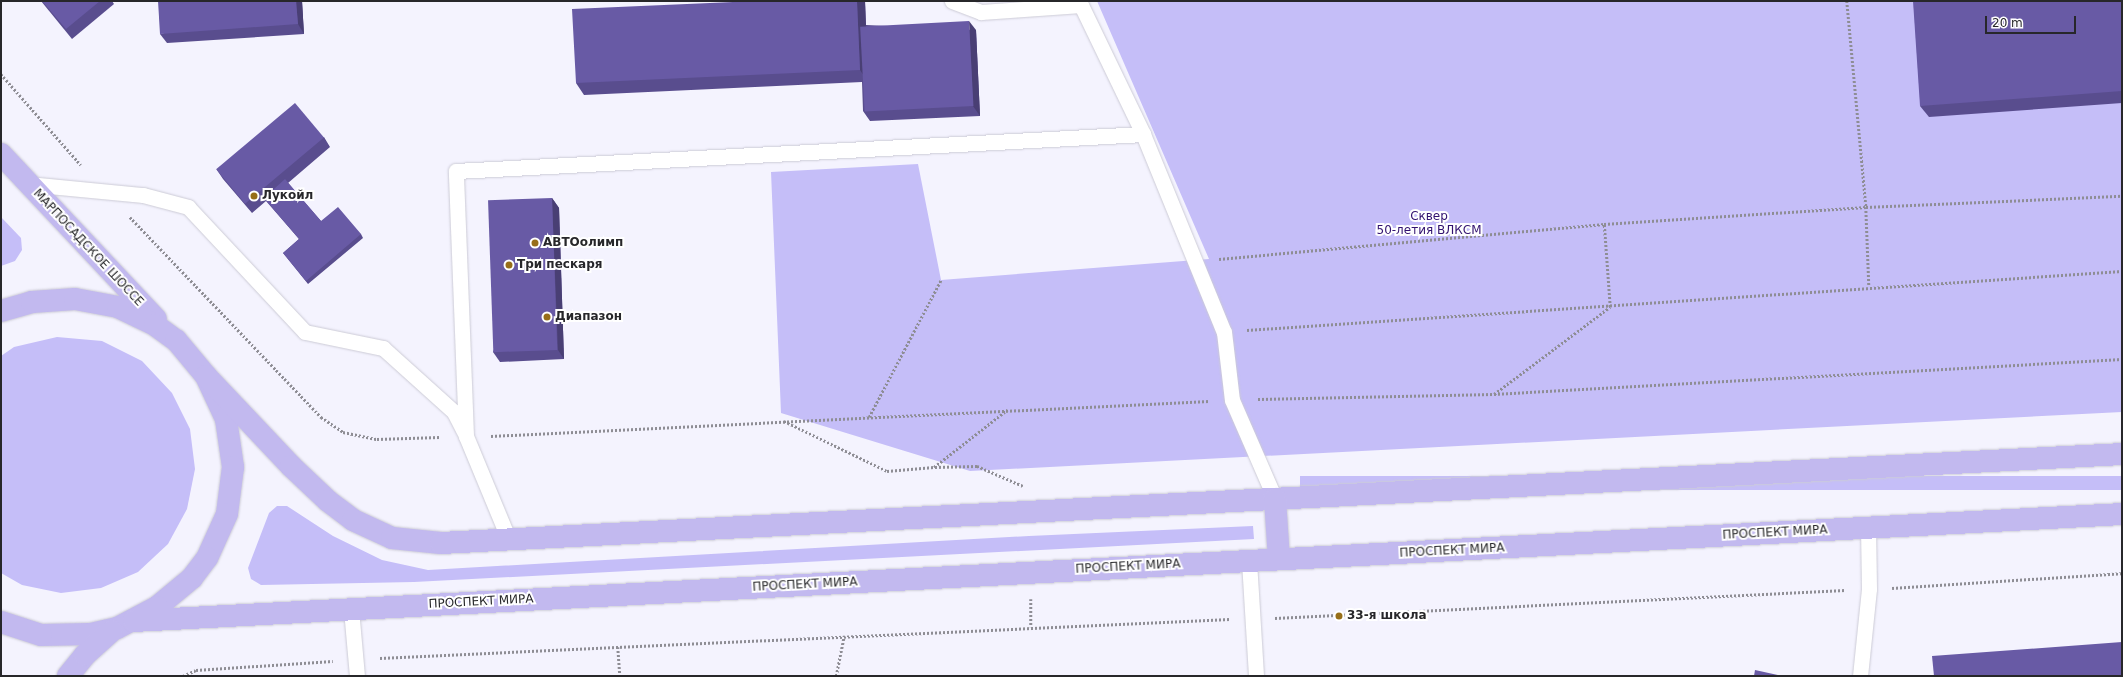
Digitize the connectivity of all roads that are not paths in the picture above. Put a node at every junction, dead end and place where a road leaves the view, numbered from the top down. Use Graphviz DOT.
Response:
graph roads {
  1 [pos="952,1"];
  2 [pos="1143,134"];
  3 [pos="1,154"];
  4 [pos="28,184"];
  5 [pos="1,311"];
  6 [pos="176,340"];
  7 [pos="206,376"];
  8 [pos="466,436"];
  9 [pos="2122,454"];
  10 [pos="1275,499"];
  11 [pos="2122,514"];
  12 [pos="1868,527"];
  13 [pos="509,540"];
  14 [pos="1279,559"];
  15 [pos="1249,561"];
  16 [pos="351,609"];
  17 [pos="1,622"];
  18 [pos="126,624"];
  19 [pos="68,676"];
  20 [pos="357,676"];
  21 [pos="1256,676"];
  22 [pos="1860,676"];
  1 -- 2 [label="lane"];
  2 -- 8 [label="lane"];
  2 -- 10 [label="lane"];
  3 -- 4 [label="main road, МАРПОСАДСКОЕ ШОССЕ"];
  4 -- 6 [label="main road, МАРПОСАДСКОЕ ШОССЕ"];
  4 -- 8 [label="lane"];
  5 -- 6 [label="main road"];
  6 -- 7 [label="main road"];
  7 -- 13 [label="main road"];
  7 -- 18 [label="main road"];
  8 -- 13 [label="lane"];
  9 -- 10 [label="main road"];
  10 -- 13 [label="main road"];
  10 -- 14 [label="main road"];
  11 -- 12 [label="main road, ПРОСПЕКТ МИРА"];
  12 -- 14 [label="main road, ПРОСПЕКТ МИРА"];
  12 -- 22 [label="lane"];
  14 -- 15 [label="main road, ПРОСПЕКТ МИРА"];
  15 -- 16 [label="main road, ПРОСПЕКТ МИРА"];
  15 -- 21 [label="lane"];
  16 -- 18 [label="main road, ПРОСПЕКТ МИРА"];
  16 -- 20 [label="lane"];
  17 -- 18 [label="main road"];
  18 -- 19 [label="main road"];
}
